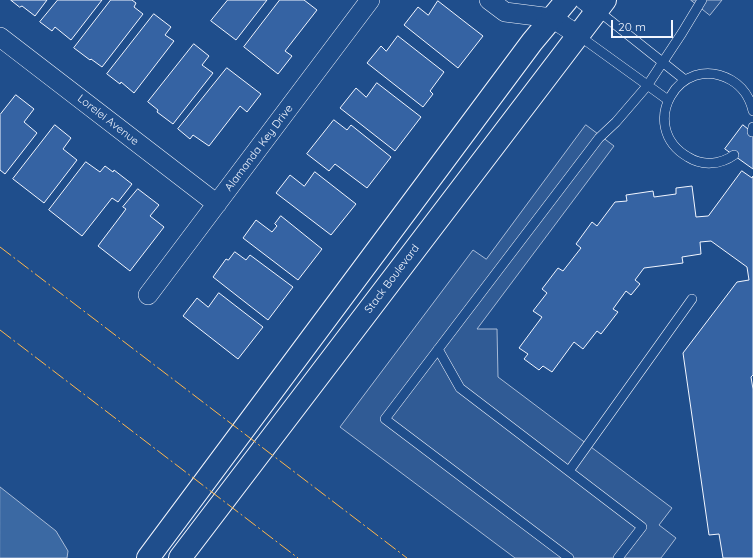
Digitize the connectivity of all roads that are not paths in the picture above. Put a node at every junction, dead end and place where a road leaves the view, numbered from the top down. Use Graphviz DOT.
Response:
graph roads {
  1 [pos="489,0"];
  2 [pos="567,0"];
  3 [pos="702,0"];
  4 [pos="368,1"];
  5 [pos="595,3"];
  6 [pos="552,18"];
  7 [pos="578,35"];
  8 [pos="0,37"];
  9 [pos="663,62"];
  10 [pos="685,80"];
  11 [pos="647,86"];
  12 [pos="668,100"];
  13 [pos="753,111"];
  14 [pos="734,155"];
  15 [pos="217,204"];
  16 [pos="148,296"];
  17 [pos="692,298"];
  18 [pos="438,349"];
  19 [pos="569,471"];
  20 [pos="148,558"];
  21 [pos="180,558"];
  22 [pos="569,558"];
  23 [pos="618,558"];
  1 -- 6 [label="street"];
  2 -- 6 [label="street"];
  3 -- 9 [label="lane"];
  4 -- 15 [label="street, Alamanda Key Drive"];
  5 -- 7 [label="street, Stack Boulevard"];
  5 -- 9 [label="lane"];
  6 -- 7 [label="street"];
  6 -- 20 [label="street"];
  7 -- 11 [label="lane"];
  7 -- 21 [label="street, Stack Boulevard"];
  8 -- 15 [label="street, Lorelei Avenue"];
  9 -- 10 [label="lane"];
  9 -- 11 [label="lane"];
  10 -- 12 [label="lane"];
  10 -- 13 [label="lane"];
  11 -- 12 [label="lane"];
  11 -- 18 [label="lane"];
  12 -- 14 [label="lane"];
  15 -- 16 [label="street, Alamanda Key Drive"];
  17 -- 19 [label="lane"];
  18 -- 19 [label="lane"];
  18 -- 22 [label="lane"];
  19 -- 23 [label="lane"];
}
